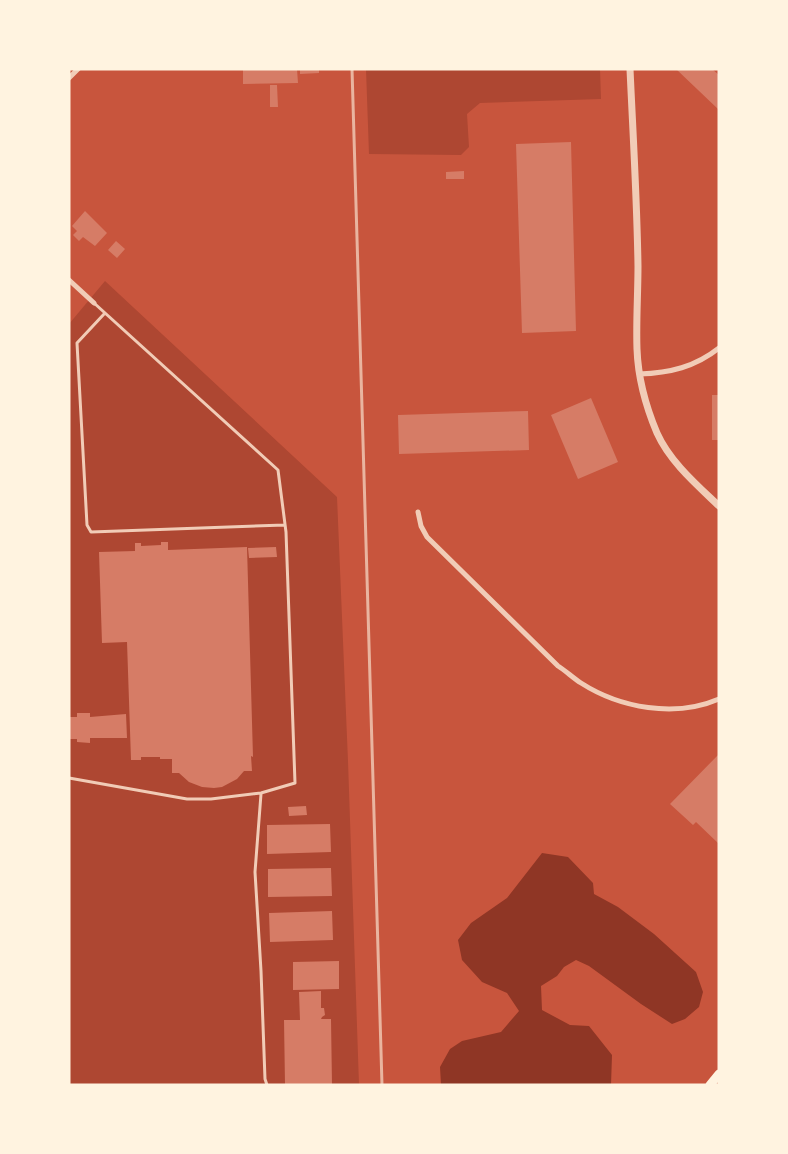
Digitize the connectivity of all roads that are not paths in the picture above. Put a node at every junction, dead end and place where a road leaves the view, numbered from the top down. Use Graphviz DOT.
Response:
graph roads {
  1 [pos="78,69"];
  2 [pos="630,69"];
  3 [pos="69,78"];
  4 [pos="69,280"];
  5 [pos="94,303"];
  6 [pos="105,313"];
  7 [pos="719,348"];
  8 [pos="639,374"];
  9 [pos="719,506"];
  10 [pos="418,512"];
  11 [pos="285,525"];
  12 [pos="719,699"];
  13 [pos="69,778"];
  14 [pos="261,793"];
  15 [pos="719,1074"];
  16 [pos="267,1085"];
  17 [pos="710,1085"];
  1 -- 3 [label="street"];
  2 -- 8 [label="street"];
  4 -- 5 [label="street"];
  5 -- 6 [label="lane"];
  6 -- 11 [label="lane"];
  6 -- 11 [label="lane"];
  7 -- 8 [label="street"];
  8 -- 9 [label="street"];
  10 -- 12 [label="street"];
  11 -- 14 [label="lane"];
  13 -- 14 [label="lane"];
  14 -- 16 [label="lane"];
  15 -- 17 [label="highway"];
}
